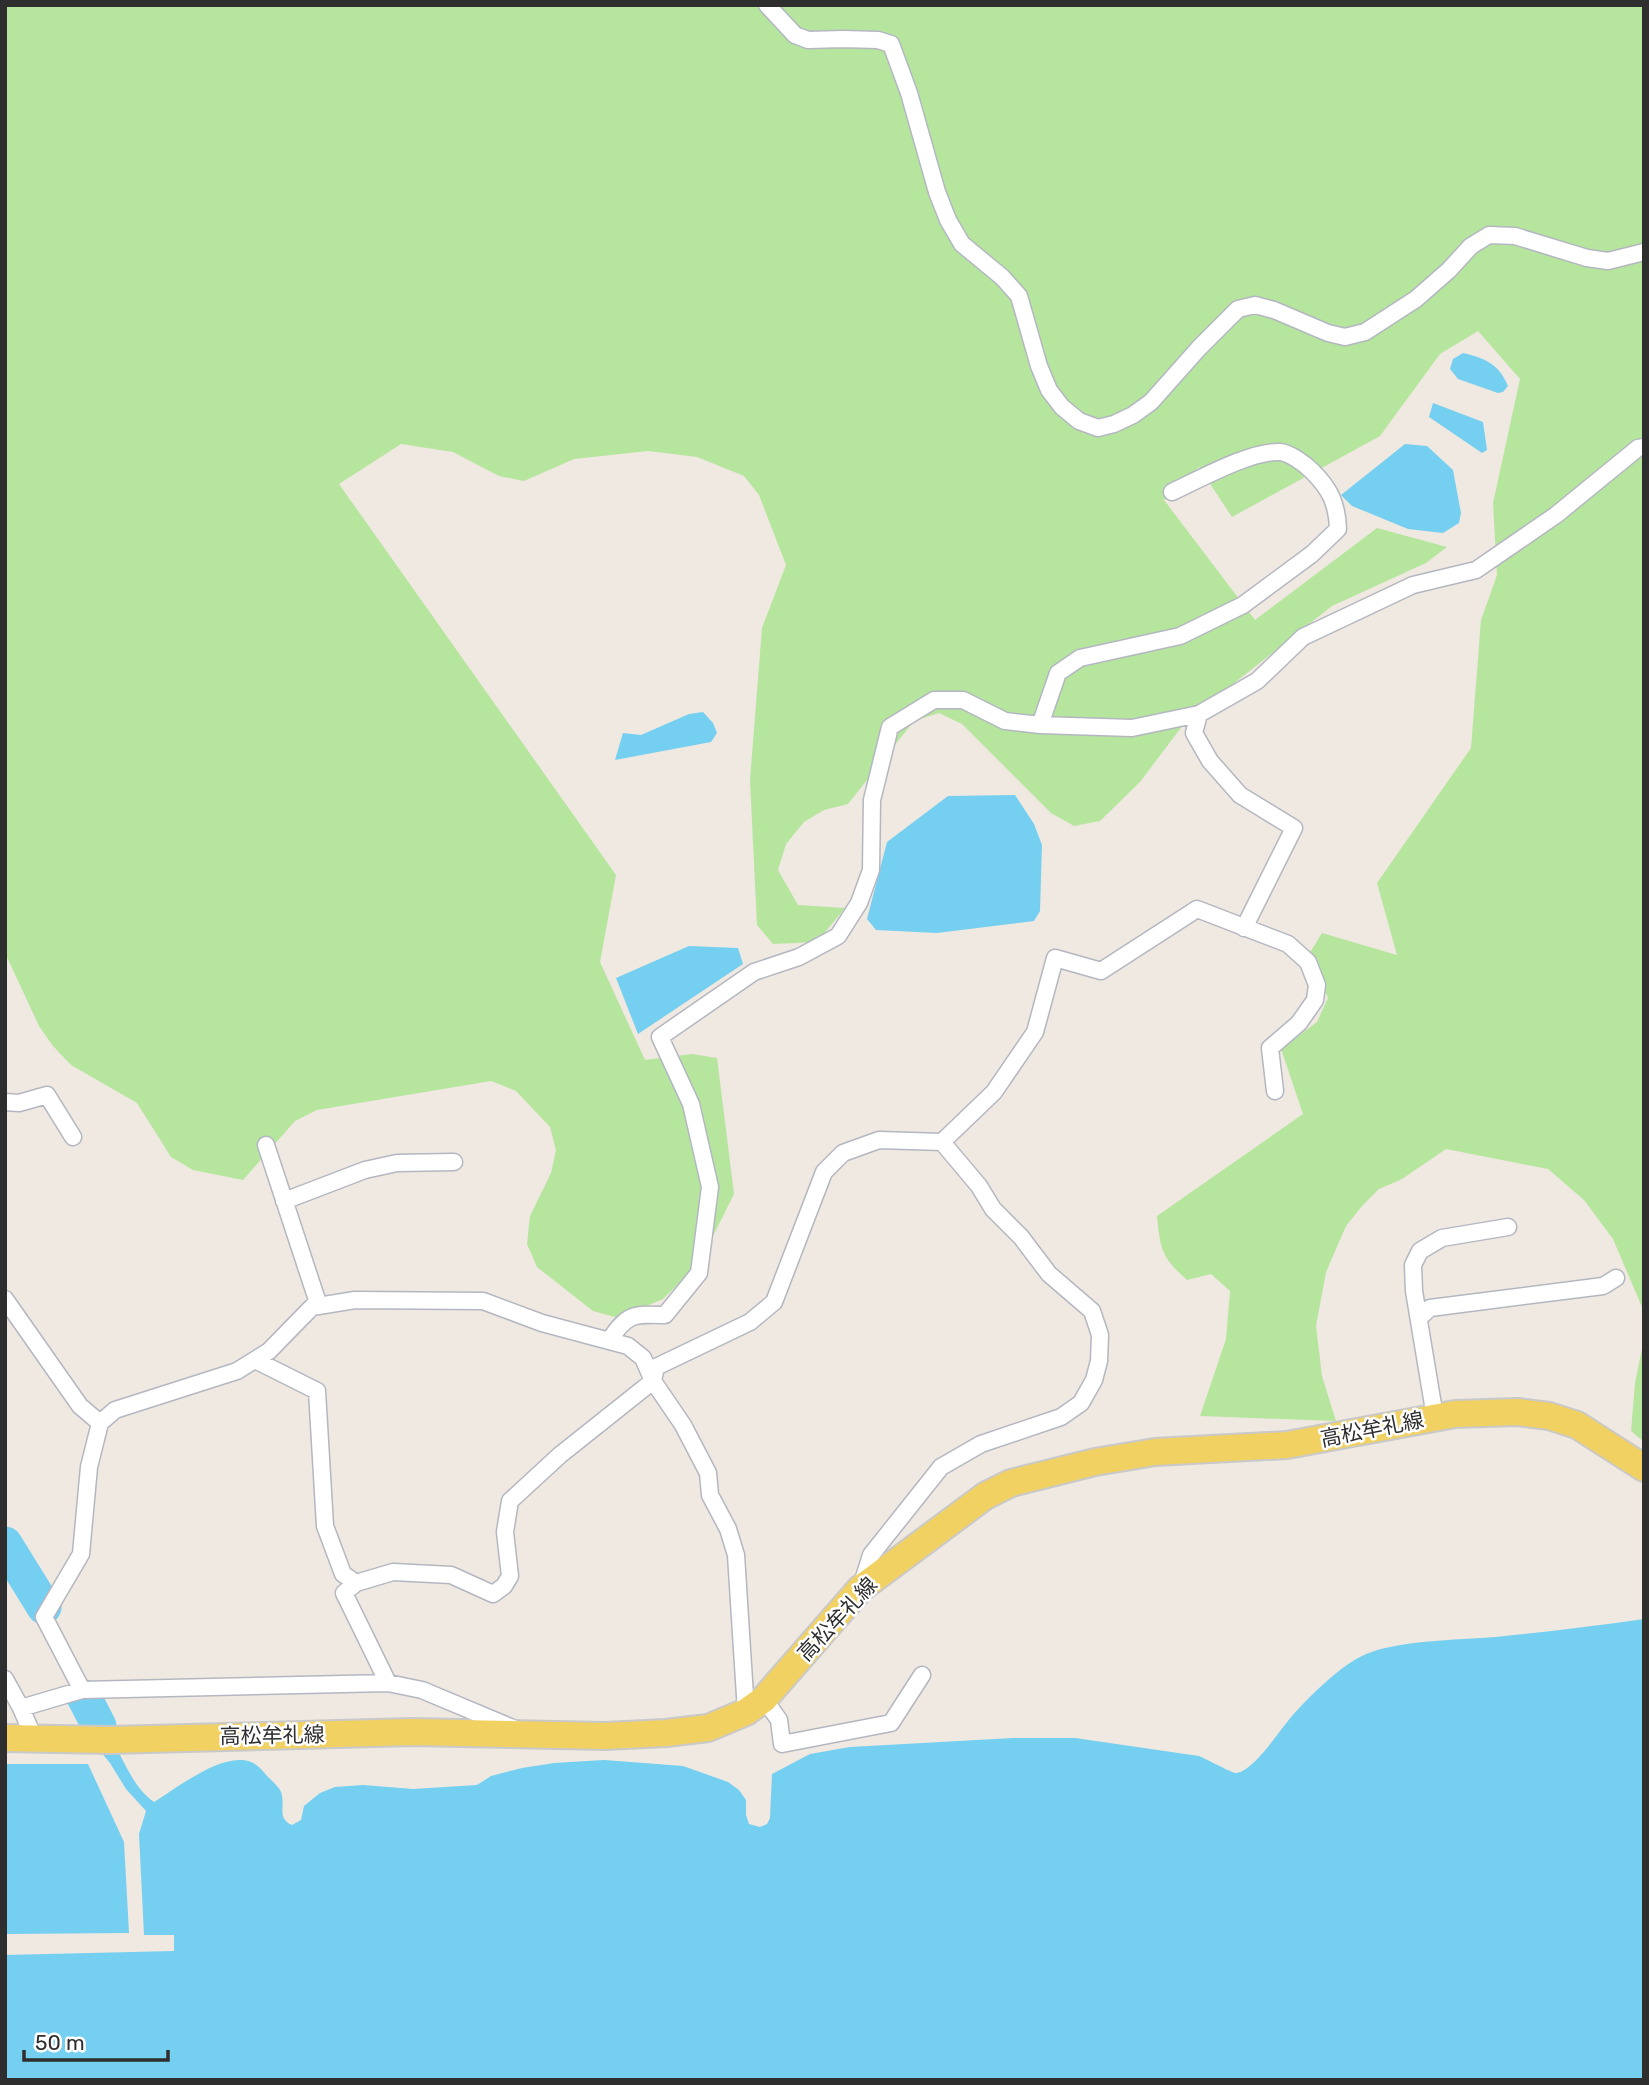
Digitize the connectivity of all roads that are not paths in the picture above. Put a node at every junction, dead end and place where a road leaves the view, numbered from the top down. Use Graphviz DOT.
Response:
graph roads {
  1 [pos="767,5"];
  2 [pos="1644,252"];
  3 [pos="1644,447"];
  4 [pos="1172,492"];
  5 [pos="1199,714"];
  6 [pos="1040,725"];
  7 [pos="1244,928"];
  8 [pos="1275,1091"];
  9 [pos="5,1102"];
  10 [pos="74,1137"];
  11 [pos="943,1142"];
  12 [pos="266,1145"];
  13 [pos="454,1162"];
  14 [pos="284,1200"];
  15 [pos="1508,1227"];
  16 [pos="1616,1278"];
  17 [pos="5,1299"];
  18 [pos="319,1306"];
  19 [pos="1419,1318"];
  20 [pos="609,1341"];
  21 [pos="255,1360"];
  22 [pos="653,1381"];
  23 [pos="1435,1418"];
  24 [pos="100,1423"];
  25 [pos="1644,1468"];
  26 [pos="356,1583"];
  27 [pos="860,1589"];
  28 [pos="922,1675"];
  29 [pos="5,1679"];
  30 [pos="388,1683"];
  31 [pos="82,1690"];
  32 [pos="755,1705"];
  33 [pos="21,1708"];
  34 [pos="525,1733"];
  35 [pos="5,1738"];
  36 [pos="34,1738"];
  1 -- 2 [label="street"];
  3 -- 5 [label="street"];
  4 -- 6 [label="street"];
  5 -- 6 [label="street"];
  5 -- 7 [label="street"];
  6 -- 20 [label="street"];
  7 -- 8 [label="street"];
  7 -- 11 [label="street"];
  9 -- 10 [label="street"];
  11 -- 22 [label="street"];
  11 -- 27 [label="street"];
  12 -- 14 [label="street"];
  13 -- 14 [label="street"];
  14 -- 18 [label="street"];
  15 -- 19 [label="street"];
  16 -- 19 [label="street"];
  17 -- 24 [label="street"];
  18 -- 20 [label="street"];
  18 -- 21 [label="street"];
  19 -- 23 [label="street"];
  20 -- 22 [label="street"];
  21 -- 24 [label="street"];
  21 -- 26 [label="street"];
  22 -- 26 [label="street"];
  22 -- 32 [label="street"];
  23 -- 25 [label="main road, 高松牟礼線"];
  23 -- 27 [label="main road, 高松牟礼線"];
  24 -- 31 [label="street"];
  26 -- 30 [label="street"];
  27 -- 32 [label="main road, 高松牟礼線"];
  28 -- 32 [label="street"];
  29 -- 33 [label="street"];
  30 -- 31 [label="street"];
  30 -- 34 [label="street"];
  31 -- 33 [label="street"];
  32 -- 34 [label="main road, 高松牟礼線"];
  33 -- 36 [label="street"];
  34 -- 36 [label="main road, 高松牟礼線"];
  35 -- 36 [label="main road, 高松牟礼線"];
}
